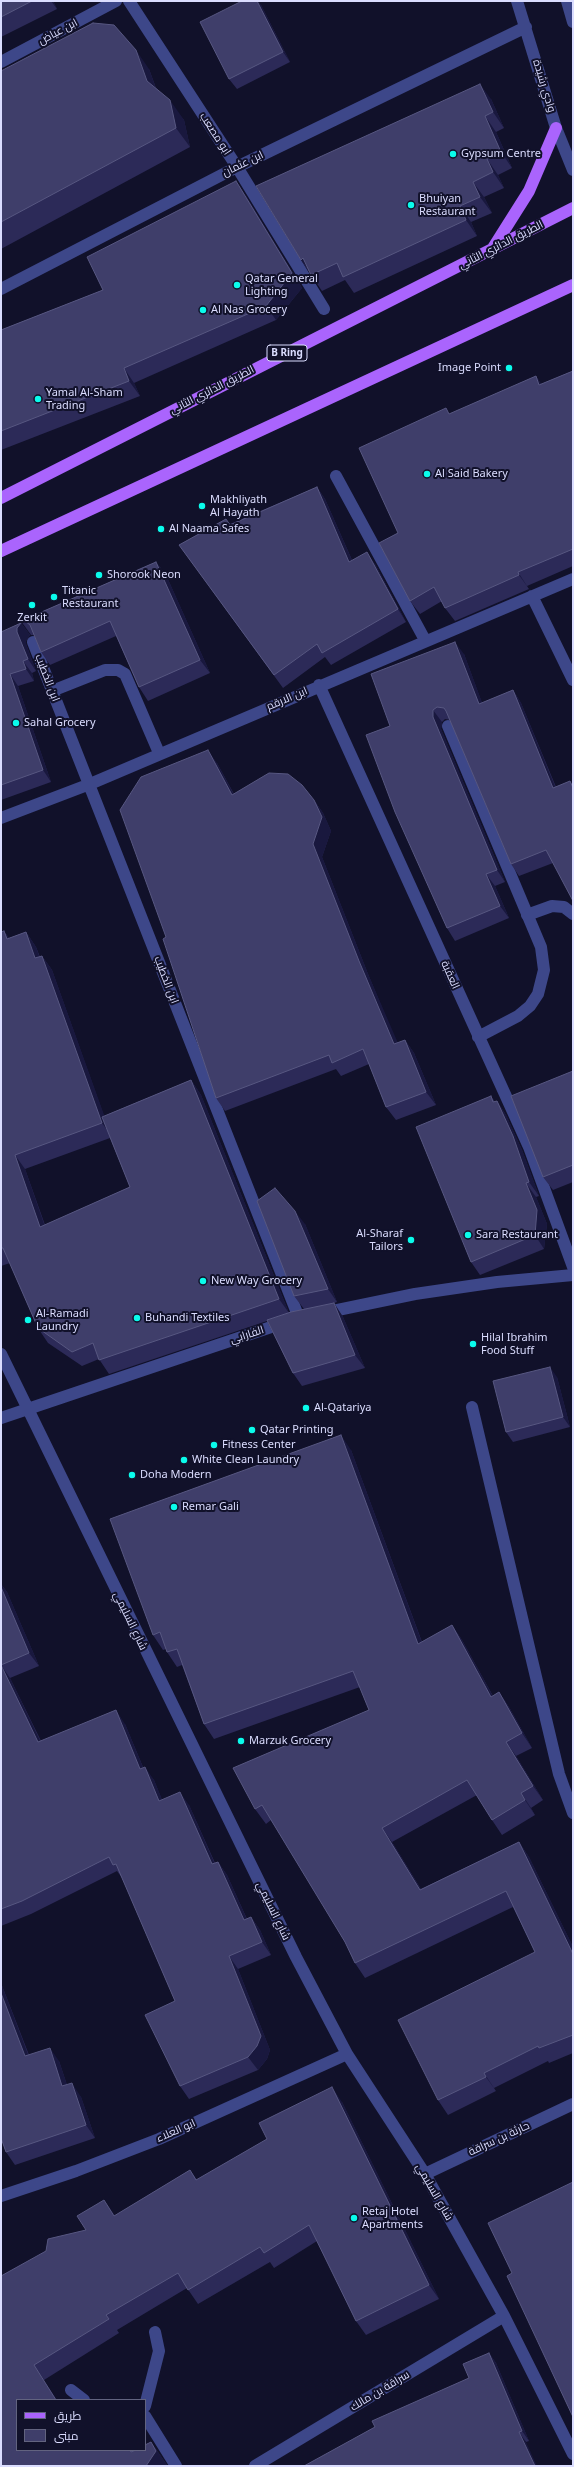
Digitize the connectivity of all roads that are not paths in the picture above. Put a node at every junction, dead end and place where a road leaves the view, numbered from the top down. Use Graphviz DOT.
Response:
graph roads {
  1 [pos="116,1"];
  2 [pos="129,1"];
  3 [pos="517,1"];
  4 [pos="567,1"];
  5 [pos="573,22"];
  6 [pos="526,27"];
  7 [pos="1,62"];
  8 [pos="556,128"];
  9 [pos="237,167"];
  10 [pos="573,170"];
  11 [pos="573,208"];
  12 [pos="492,249"];
  13 [pos="573,285"];
  14 [pos="1,289"];
  15 [pos="324,309"];
  16 [pos="336,476"];
  17 [pos="1,498"];
  18 [pos="1,551"];
  19 [pos="573,579"];
  20 [pos="532,596"];
  21 [pos="425,640"];
  22 [pos="33,642"];
  23 [pos="573,680"];
  24 [pos="319,685"];
  25 [pos="52,691"];
  26 [pos="448,726"];
  27 [pos="159,753"];
  28 [pos="90,784"];
  29 [pos="1,818"];
  30 [pos="573,914"];
  31 [pos="527,915"];
  32 [pos="478,1037"];
  33 [pos="573,1268"];
  34 [pos="573,1276"];
  35 [pos="298,1318"];
  36 [pos="1,1354"];
  37 [pos="472,1406"];
  38 [pos="26,1408"];
  39 [pos="1,1418"];
  40 [pos="573,1813"];
  41 [pos="347,2054"];
  42 [pos="573,2104"];
  43 [pos="425,2174"];
  44 [pos="1,2196"];
  45 [pos="504,2316"];
  46 [pos="155,2332"];
  47 [pos="71,2390"];
  48 [pos="83,2399"];
  49 [pos="146,2402"];
  50 [pos="146,2418"];
  51 [pos="573,2454"];
  52 [pos="176,2466"];
  53 [pos="255,2466"];
  1 -- 7 [label="street, ابن عياض"];
  2 -- 9 [label="street, ابو مصعب"];
  3 -- 6 [label="street, وادي رشيدة"];
  4 -- 5 [label="street"];
  6 -- 8 [label="street, وادي رشيدة"];
  6 -- 9 [label="street, ابن عثمان"];
  8 -- 10 [label="street, وادي رشيدة"];
  8 -- 12 [label="main road"];
  9 -- 14 [label="street, ابن عثمان"];
  9 -- 15 [label="street, ابو مصعب"];
  11 -- 12 [label="main road, الطريق الدائري الثاني / B Ring"];
  12 -- 17 [label="main road, الطريق الدائري الثاني / B Ring"];
  13 -- 18 [label="main road"];
  16 -- 21 [label="street"];
  19 -- 20 [label="street, ابن الارقم"];
  20 -- 21 [label="street, ابن الارقم"];
  20 -- 23 [label="street"];
  21 -- 24 [label="street, ابن الارقم"];
  22 -- 25 [label="street, ابن الخطيب"];
  24 -- 27 [label="street, ابن الارقم"];
  24 -- 32 [label="street, العقبة"];
  25 -- 27 [label="street"];
  25 -- 28 [label="street, ابن الخطيب"];
  26 -- 31 [label="street"];
  27 -- 28 [label="street, ابن الارقم"];
  28 -- 29 [label="street, ابن الارقم"];
  28 -- 35 [label="street, ابن الخطيب"];
  30 -- 31 [label="street"];
  31 -- 32 [label="street"];
  32 -- 33 [label="street, العقبة"];
  34 -- 35 [label="street, الفارابي"];
  35 -- 38 [label="street, الفارابي"];
  36 -- 38 [label="street, شارع السليمي"];
  37 -- 40 [label="street"];
  38 -- 39 [label="street, الفارابي"];
  38 -- 41 [label="street, شارع السليمي"];
  41 -- 43 [label="street, شارع السليمي"];
  41 -- 44 [label="street, ابو العلاء"];
  42 -- 43 [label="street, حارثة بن سراقة"];
  43 -- 45 [label="street, شارع السليمي"];
  45 -- 51 [label="street, شارع السليمي"];
  45 -- 53 [label="street, سراقة بن مالك"];
  46 -- 49 [label="street"];
  47 -- 48 [label="street"];
  50 -- 52 [label="street"];
}
